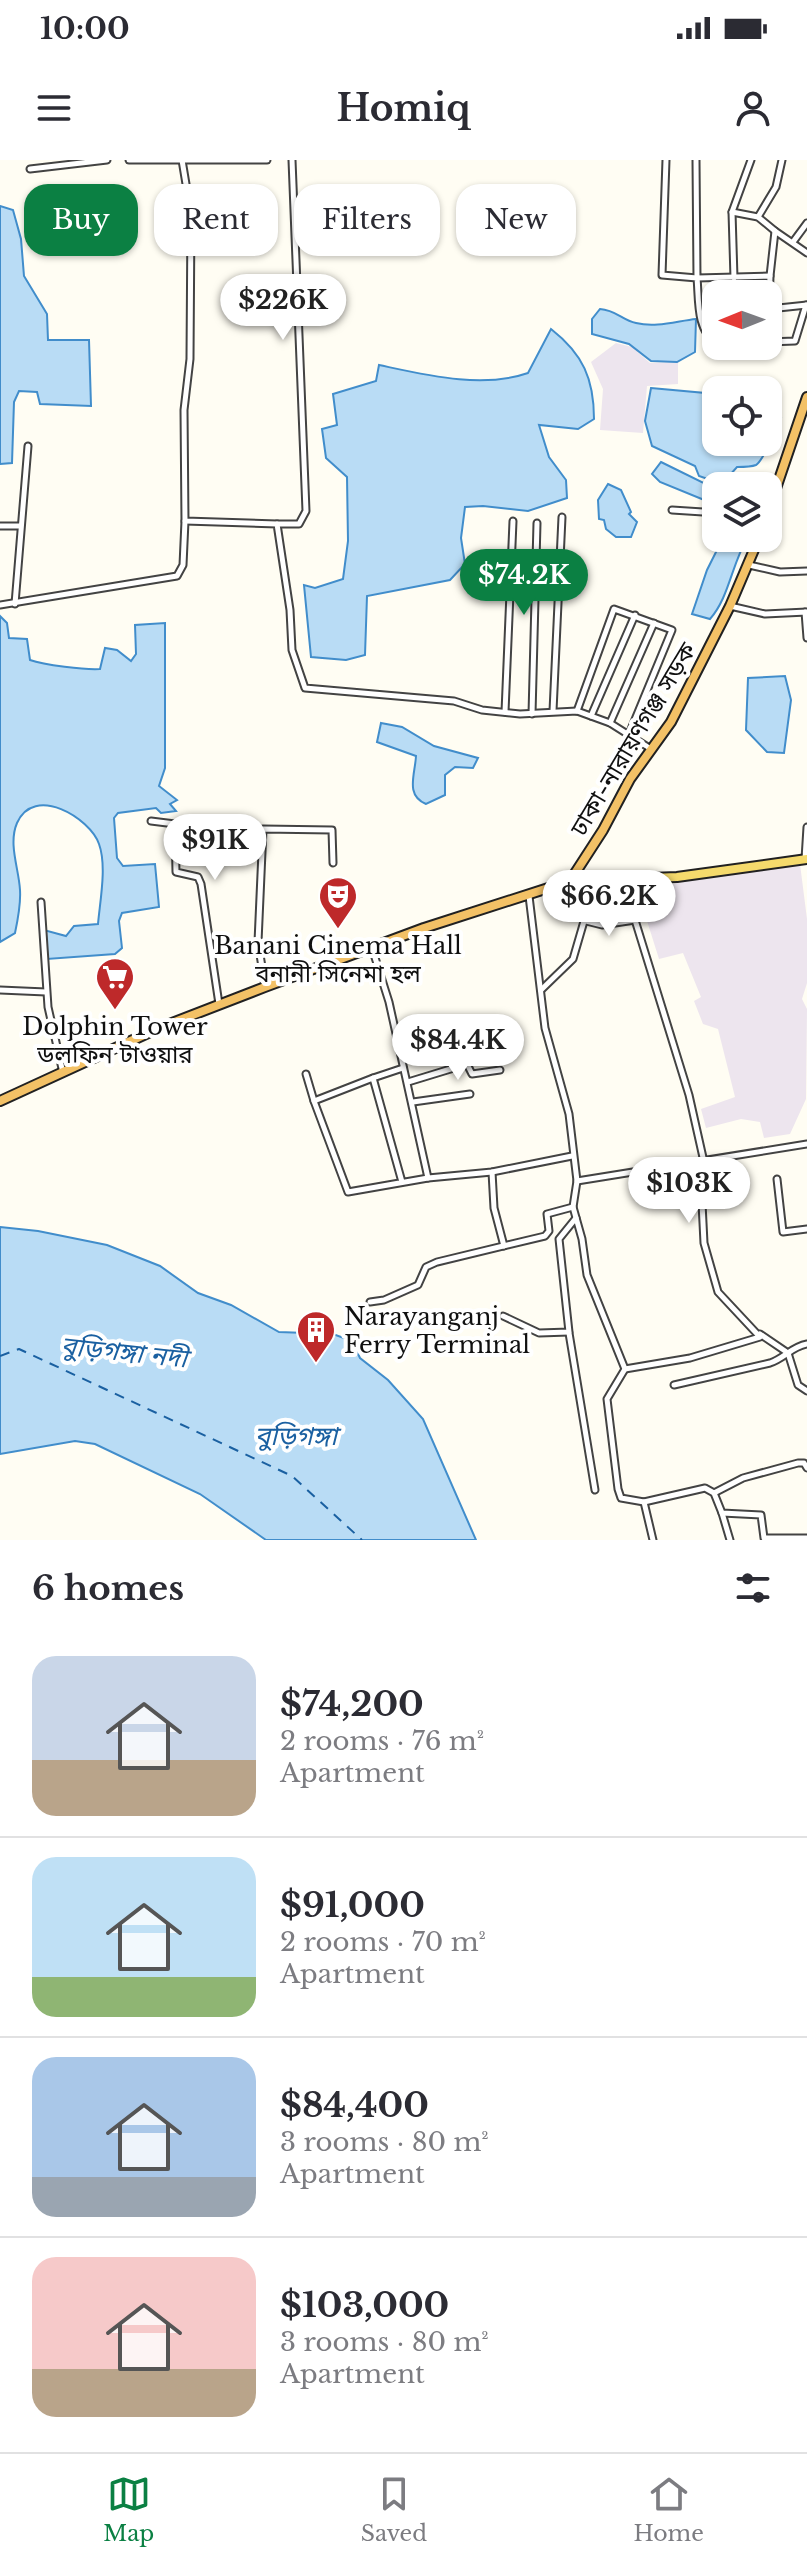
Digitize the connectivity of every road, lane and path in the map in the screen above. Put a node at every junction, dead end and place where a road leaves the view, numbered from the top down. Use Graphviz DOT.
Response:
graph roads {
  1 [pos="107,160"];
  2 [pos="129,160"];
  3 [pos="267,160"];
  4 [pos="292,160"];
  5 [pos="666,160"];
  6 [pos="696,160"];
  7 [pos="751,160"];
  8 [pos="782,160"];
  9 [pos="182,161"];
  10 [pos="30,169"];
  11 [pos="732,212"];
  12 [pos="758,217"];
  13 [pos="807,223"];
  14 [pos="775,231"];
  15 [pos="793,242"];
  16 [pos="807,253"];
  17 [pos="770,276"];
  18 [pos="700,278"];
  19 [pos="732,278"];
  20 [pos="702,303"];
  21 [pos="806,305"];
  22 [pos="782,341"];
  23 [pos="807,397"];
  24 [pos="805,412"];
  25 [pos="28,446"];
  26 [pos="782,474"];
  27 [pos="672,510"];
  28 [pos="702,512"];
  29 [pos="562,517"];
  30 [pos="185,521"];
  31 [pos="513,521"];
  32 [pos="537,523"];
  33 [pos="277,524"];
  34 [pos="0,526"];
  35 [pos="20,526"];
  36 [pos="754,552"];
  37 [pos="749,565"];
  38 [pos="807,571"];
  39 [pos="15,604"];
  40 [pos="0,605"];
  41 [pos="730,606"];
  42 [pos="806,612"];
  43 [pos="635,615"];
  44 [pos="654,623"];
  45 [pos="807,638"];
  46 [pos="553,711"];
  47 [pos="577,711"];
  48 [pos="505,712"];
  49 [pos="532,714"];
  50 [pos="591,716"];
  51 [pos="610,723"];
  52 [pos="629,734"];
  53 [pos="652,750"];
  54 [pos="151,821"];
  55 [pos="807,827"];
  56 [pos="806,860"];
  57 [pos="333,863"];
  58 [pos="597,878"];
  59 [pos="634,878"];
  60 [pos="570,881"];
  61 [pos="529,896"];
  62 [pos="41,902"];
  63 [pos="635,920"];
  64 [pos="586,921"];
  65 [pos="371,947"];
  66 [pos="265,987"];
  67 [pos="0,990"];
  68 [pos="541,990"];
  69 [pos="46,992"];
  70 [pos="219,1005"];
  71 [pos="403,1068"];
  72 [pos="500,1070"];
  73 [pos="63,1074"];
  74 [pos="306,1074"];
  75 [pos="373,1078"];
  76 [pos="408,1082"];
  77 [pos="470,1094"];
  78 [pos="0,1101"];
  79 [pos="314,1101"];
  80 [pos="413,1102"];
  81 [pos="807,1144"];
  82 [pos="572,1156"];
  83 [pos="702,1162"];
  84 [pos="492,1172"];
  85 [pos="428,1178"];
  86 [pos="777,1179"];
  87 [pos="577,1181"];
  88 [pos="402,1182"];
  89 [pos="573,1207"];
  90 [pos="576,1218"];
  91 [pos="807,1229"];
  92 [pos="504,1246"];
  93 [pos="370,1302"];
  94 [pos="503,1316"];
  95 [pos="569,1332"];
  96 [pos="760,1334"];
  97 [pos="807,1344"];
  98 [pos="788,1353"];
  99 [pos="625,1369"];
  100 [pos="674,1385"];
  101 [pos="807,1391"];
  102 [pos="807,1468"];
  103 [pos="595,1490"];
  104 [pos="714,1493"];
  105 [pos="644,1502"];
  106 [pos="722,1513"];
  107 [pos="807,1538"];
  108 [pos="653,1540"];
  109 [pos="730,1540"];
  1 -- 10 [label="street"];
  2 -- 9 [label="street"];
  3 -- 9 [label="street"];
  4 -- 33 [label="street"];
  5 -- 18 [label="street"];
  6 -- 18 [label="street"];
  7 -- 11 [label="street"];
  8 -- 12 [label="street"];
  9 -- 30 [label="street"];
  11 -- 12 [label="street"];
  11 -- 19 [label="street"];
  12 -- 14 [label="street"];
  13 -- 15 [label="street"];
  14 -- 15 [label="street"];
  14 -- 17 [label="street"];
  15 -- 16 [label="street"];
  17 -- 19 [label="street"];
  17 -- 21 [label="street"];
  18 -- 19 [label="street"];
  18 -- 20 [label="street"];
  21 -- 22 [label="street"];
  23 -- 24 [label="highway"];
  24 -- 26 [label="highway"];
  25 -- 35 [label="street"];
  27 -- 28 [label="street"];
  29 -- 46 [label="street"];
  30 -- 33 [label="street"];
  30 -- 39 [label="street"];
  31 -- 48 [label="street"];
  32 -- 49 [label="street"];
  33 -- 48 [label="street"];
  34 -- 35 [label="street"];
  35 -- 39 [label="street"];
  36 -- 37 [label="highway, ঢাকা-নারায়ণগঞ্জ সড়ক"];
  37 -- 38 [label="street"];
  37 -- 41 [label="highway, ঢাকা-নারায়ণগঞ্জ সড়ক"];
  39 -- 40 [label="street"];
  41 -- 42 [label="street"];
  41 -- 53 [label="highway, ঢাকা-নারায়ণগঞ্জ সড়ক"];
  42 -- 45 [label="street"];
  43 -- 44 [label="street"];
  43 -- 47 [label="street"];
  43 -- 50 [label="street"];
  44 -- 51 [label="street"];
  44 -- 52 [label="street"];
  46 -- 47 [label="street"];
  46 -- 49 [label="street"];
  47 -- 50 [label="street"];
  48 -- 49 [label="street"];
  50 -- 51 [label="street"];
  51 -- 52 [label="street"];
  52 -- 53 [label="street"];
  53 -- 60 [label="highway, ঢাকা-নারায়ণগঞ্জ সড়ক"];
  54 -- 70 [label="street"];
  55 -- 56 [label="street"];
  56 -- 59 [label="main road"];
  57 -- 66 [label="street"];
  58 -- 59 [label="main road"];
  58 -- 60 [label="main road"];
  58 -- 64 [label="street"];
  59 -- 63 [label="street"];
  60 -- 61 [label="highway"];
  61 -- 65 [label="highway"];
  61 -- 68 [label="street"];
  62 -- 69 [label="street"];
  63 -- 64 [label="street"];
  63 -- 83 [label="street"];
  64 -- 68 [label="street"];
  65 -- 66 [label="highway"];
  65 -- 71 [label="street"];
  66 -- 70 [label="highway"];
  67 -- 69 [label="street"];
  68 -- 82 [label="street"];
  69 -- 73 [label="street"];
  70 -- 73 [label="highway"];
  71 -- 75 [label="street"];
  71 -- 76 [label="street"];
  72 -- 76 [label="street"];
  73 -- 78 [label="highway"];
  74 -- 79 [label="street"];
  75 -- 79 [label="street"];
  75 -- 88 [label="street"];
  76 -- 80 [label="street"];
  77 -- 80 [label="street"];
  79 -- 88 [label="street"];
  80 -- 85 [label="street"];
  81 -- 83 [label="street"];
  82 -- 84 [label="street"];
  82 -- 87 [label="street"];
  83 -- 87 [label="street"];
  83 -- 96 [label="street"];
  84 -- 85 [label="street"];
  84 -- 92 [label="street"];
  85 -- 88 [label="street"];
  86 -- 91 [label="street"];
  87 -- 89 [label="street"];
  89 -- 90 [label="street"];
  89 -- 92 [label="street"];
  90 -- 95 [label="street"];
  90 -- 99 [label="street"];
  92 -- 93 [label="street"];
  94 -- 95 [label="street"];
  95 -- 103 [label="street"];
  96 -- 98 [label="street"];
  96 -- 99 [label="street"];
  97 -- 98 [label="street"];
  98 -- 100 [label="street"];
  98 -- 101 [label="street"];
  99 -- 105 [label="street"];
  102 -- 104 [label="street"];
  104 -- 105 [label="street"];
  104 -- 106 [label="street"];
  105 -- 108 [label="street"];
  106 -- 107 [label="street"];
  106 -- 109 [label="street"];
}
